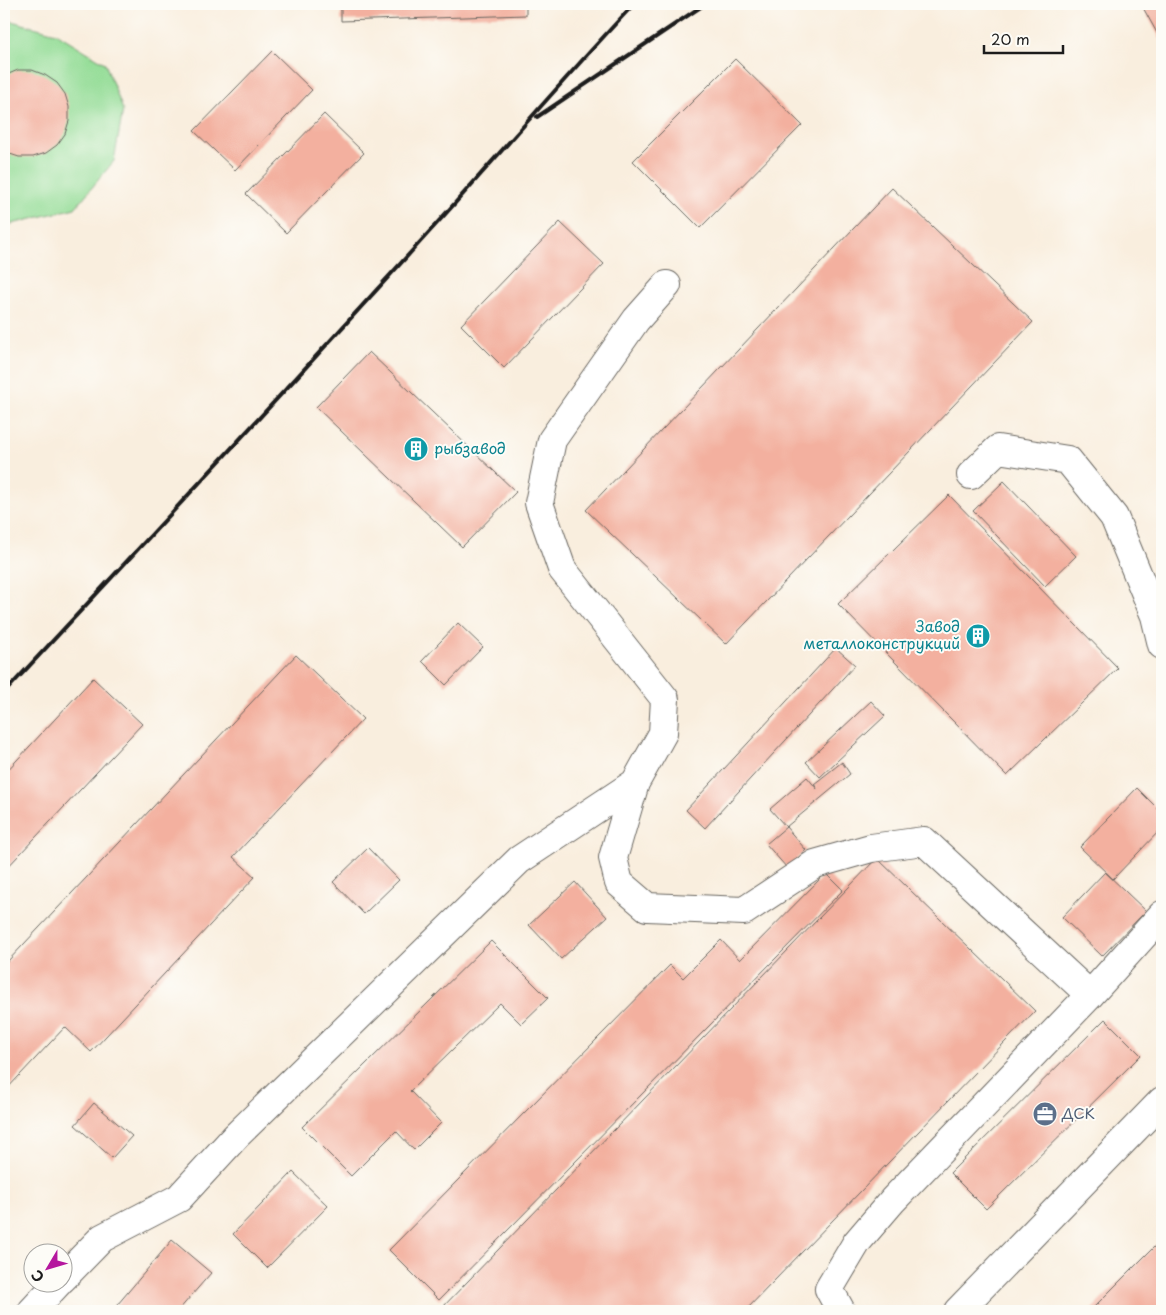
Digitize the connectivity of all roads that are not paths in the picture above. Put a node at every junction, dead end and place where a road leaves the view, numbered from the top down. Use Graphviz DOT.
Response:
graph roads {
  1 [pos="667,285"];
  2 [pos="971,475"];
  3 [pos="1162,645"];
  4 [pos="636,783"];
  5 [pos="1162,915"];
  6 [pos="1090,995"];
  7 [pos="1162,1101"];
  8 [pos="72,1269"];
  9 [pos="50,1292"];
  10 [pos="32,1311"];
  11 [pos="841,1311"];
  12 [pos="958,1311"];
  1 -- 4 [label="lane"];
  2 -- 3 [label="lane"];
  4 -- 6 [label="lane"];
  4 -- 8 [label="lane"];
  5 -- 6 [label="lane"];
  6 -- 11 [label="lane"];
  7 -- 12 [label="lane"];
  9 -- 10 [label="lane"];
}
